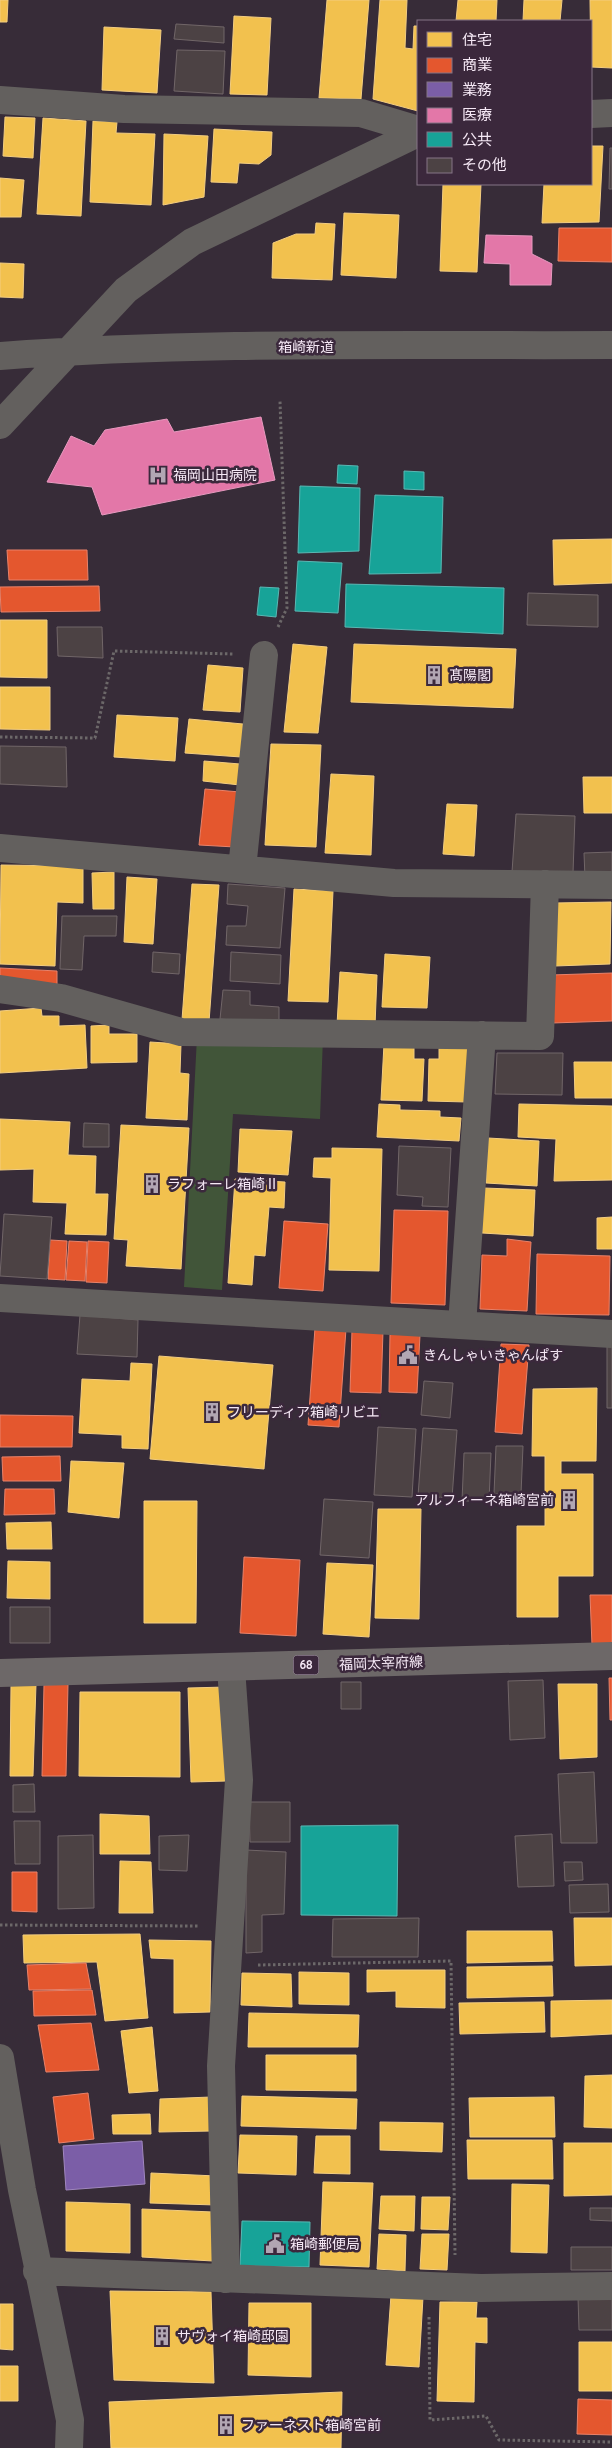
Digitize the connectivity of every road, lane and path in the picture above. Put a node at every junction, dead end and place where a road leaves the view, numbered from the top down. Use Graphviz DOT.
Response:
graph roads {
  1 [pos="0,100"];
  2 [pos="612,113"];
  3 [pos="592,114"];
  4 [pos="417,131"];
  5 [pos="417,131"];
  6 [pos="612,345"];
  7 [pos="72,351"];
  8 [pos="0,356"];
  9 [pos="280,401"];
  10 [pos="0,425"];
  11 [pos="264,655"];
  12 [pos="0,737"];
  13 [pos="0,848"];
  14 [pos="242,870"];
  15 [pos="544,884"];
  16 [pos="612,885"];
  17 [pos="0,989"];
  18 [pos="482,1035"];
  19 [pos="0,1298"];
  20 [pos="462,1325"];
  21 [pos="612,1334"];
  22 [pos="612,1656"];
  23 [pos="231,1668"];
  24 [pos="0,1674"];
  25 [pos="0,1925"];
  26 [pos="230,1926"];
  27 [pos="228,1965"];
  28 [pos="0,2058"];
  29 [pos="11,2190"];
  30 [pos="37,2271"];
  31 [pos="226,2279"];
  32 [pos="612,2286"];
  33 [pos="442,2287"];
  34 [pos="612,2442"];
  35 [pos="69,2448"];
  1 -- 4 [label="street"];
  2 -- 3 [label="street"];
  5 -- 7 [label="street"];
  6 -- 7 [label="street, 箱崎新道"];
  7 -- 8 [label="street, 箱崎新道"];
  7 -- 10 [label="street"];
  9 -- 11 [label="path"];
  11 -- 12 [label="path"];
  11 -- 14 [label="street"];
  13 -- 14 [label="street"];
  14 -- 15 [label="street"];
  15 -- 16 [label="street"];
  15 -- 18 [label="street"];
  17 -- 18 [label="street"];
  18 -- 20 [label="street"];
  19 -- 20 [label="street"];
  20 -- 21 [label="street"];
  22 -- 23 [label="main road, 福岡太宰府線 / 68"];
  23 -- 24 [label="main road, 福岡太宰府線 / 68"];
  23 -- 26 [label="street"];
  25 -- 26 [label="path"];
  26 -- 27 [label="street"];
  27 -- 31 [label="street"];
  27 -- 33 [label="path"];
  28 -- 29 [label="street"];
  29 -- 30 [label="street"];
  30 -- 31 [label="street"];
  30 -- 35 [label="street"];
  31 -- 33 [label="street"];
  32 -- 33 [label="street"];
  33 -- 34 [label="path"];
}
